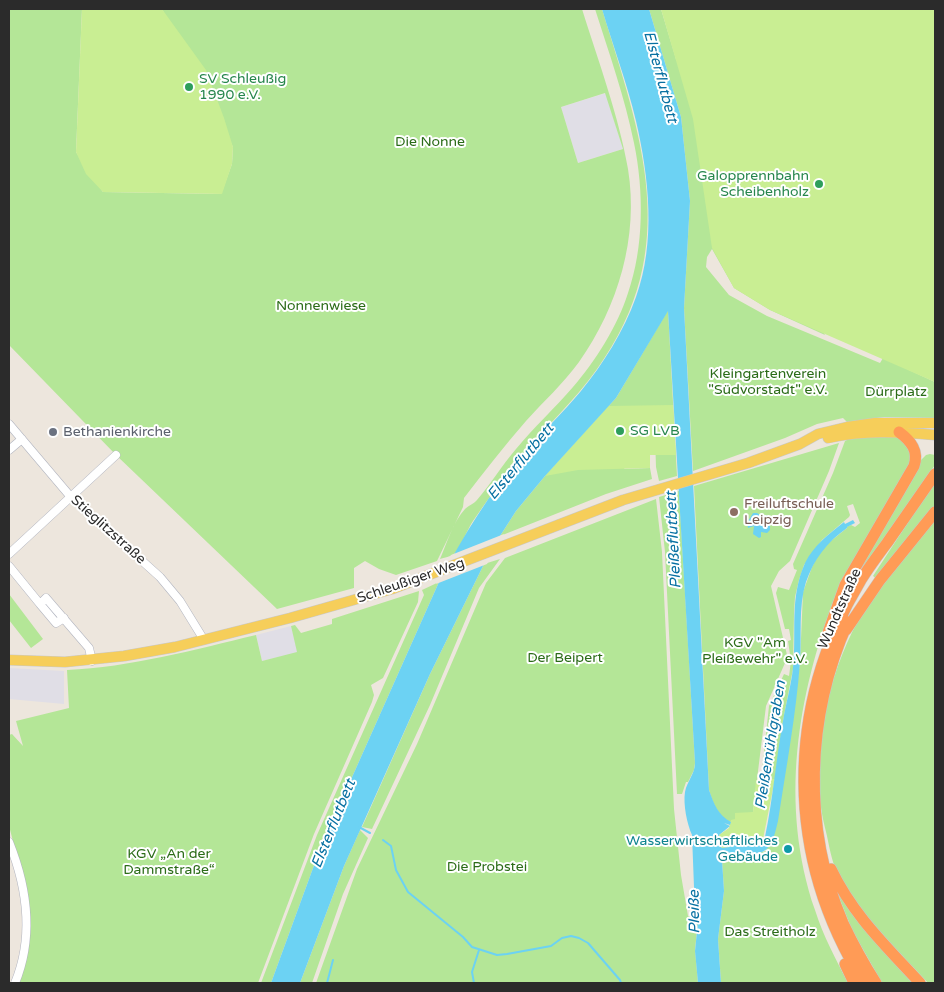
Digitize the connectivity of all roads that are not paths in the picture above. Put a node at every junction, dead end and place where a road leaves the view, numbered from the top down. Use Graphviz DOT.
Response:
graph roads {
  1 [pos="935,423"];
  2 [pos="9,424"];
  3 [pos="899,432"];
  4 [pos="935,434"];
  5 [pos="22,439"];
  6 [pos="800,444"];
  7 [pos="9,450"];
  8 [pos="116,455"];
  9 [pos="935,474"];
  10 [pos="70,496"];
  11 [pos="935,512"];
  12 [pos="892,536"];
  13 [pos="9,554"];
  14 [pos="9,566"];
  15 [pos="843,633"];
  16 [pos="204,640"];
  17 [pos="9,660"];
  18 [pos="92,660"];
  19 [pos="818,679"];
  20 [pos="9,842"];
  21 [pos="821,849"];
  22 [pos="836,931"];
  23 [pos="15,983"];
  24 [pos="854,983"];
  25 [pos="864,983"];
  26 [pos="876,983"];
  27 [pos="920,983"];
  1 -- 6 [label="main road, Schleußiger Weg"];
  2 -- 5 [label="street, Stieglitzstraße"];
  3 -- 4 [label="main road, Schleußiger Weg"];
  3 -- 6 [label="main road, Schleußiger Weg"];
  3 -- 19 [label="highway"];
  5 -- 7 [label="street"];
  5 -- 10 [label="street, Stieglitzstraße"];
  6 -- 16 [label="main road, Schleußiger Weg"];
  8 -- 10 [label="street"];
  9 -- 12 [label="highway, Wundtstraße"];
  10 -- 13 [label="street"];
  10 -- 16 [label="street, Stieglitzstraße"];
  11 -- 15 [label="highway"];
  12 -- 15 [label="highway, Wundtstraße"];
  12 -- 19 [label="highway, Wundtstraße"];
  14 -- 18 [label="street"];
  15 -- 21 [label="highway, Wundtstraße"];
  16 -- 18 [label="main road, Schleußiger Weg"];
  17 -- 18 [label="main road, Schleußiger Weg"];
  19 -- 22 [label="highway, Wundtstraße"];
  20 -- 23 [label="street"];
  21 -- 26 [label="highway, Wundtstraße"];
  21 -- 27 [label="highway"];
  22 -- 24 [label="highway"];
  22 -- 25 [label="highway, Wundtstraße"];
}
